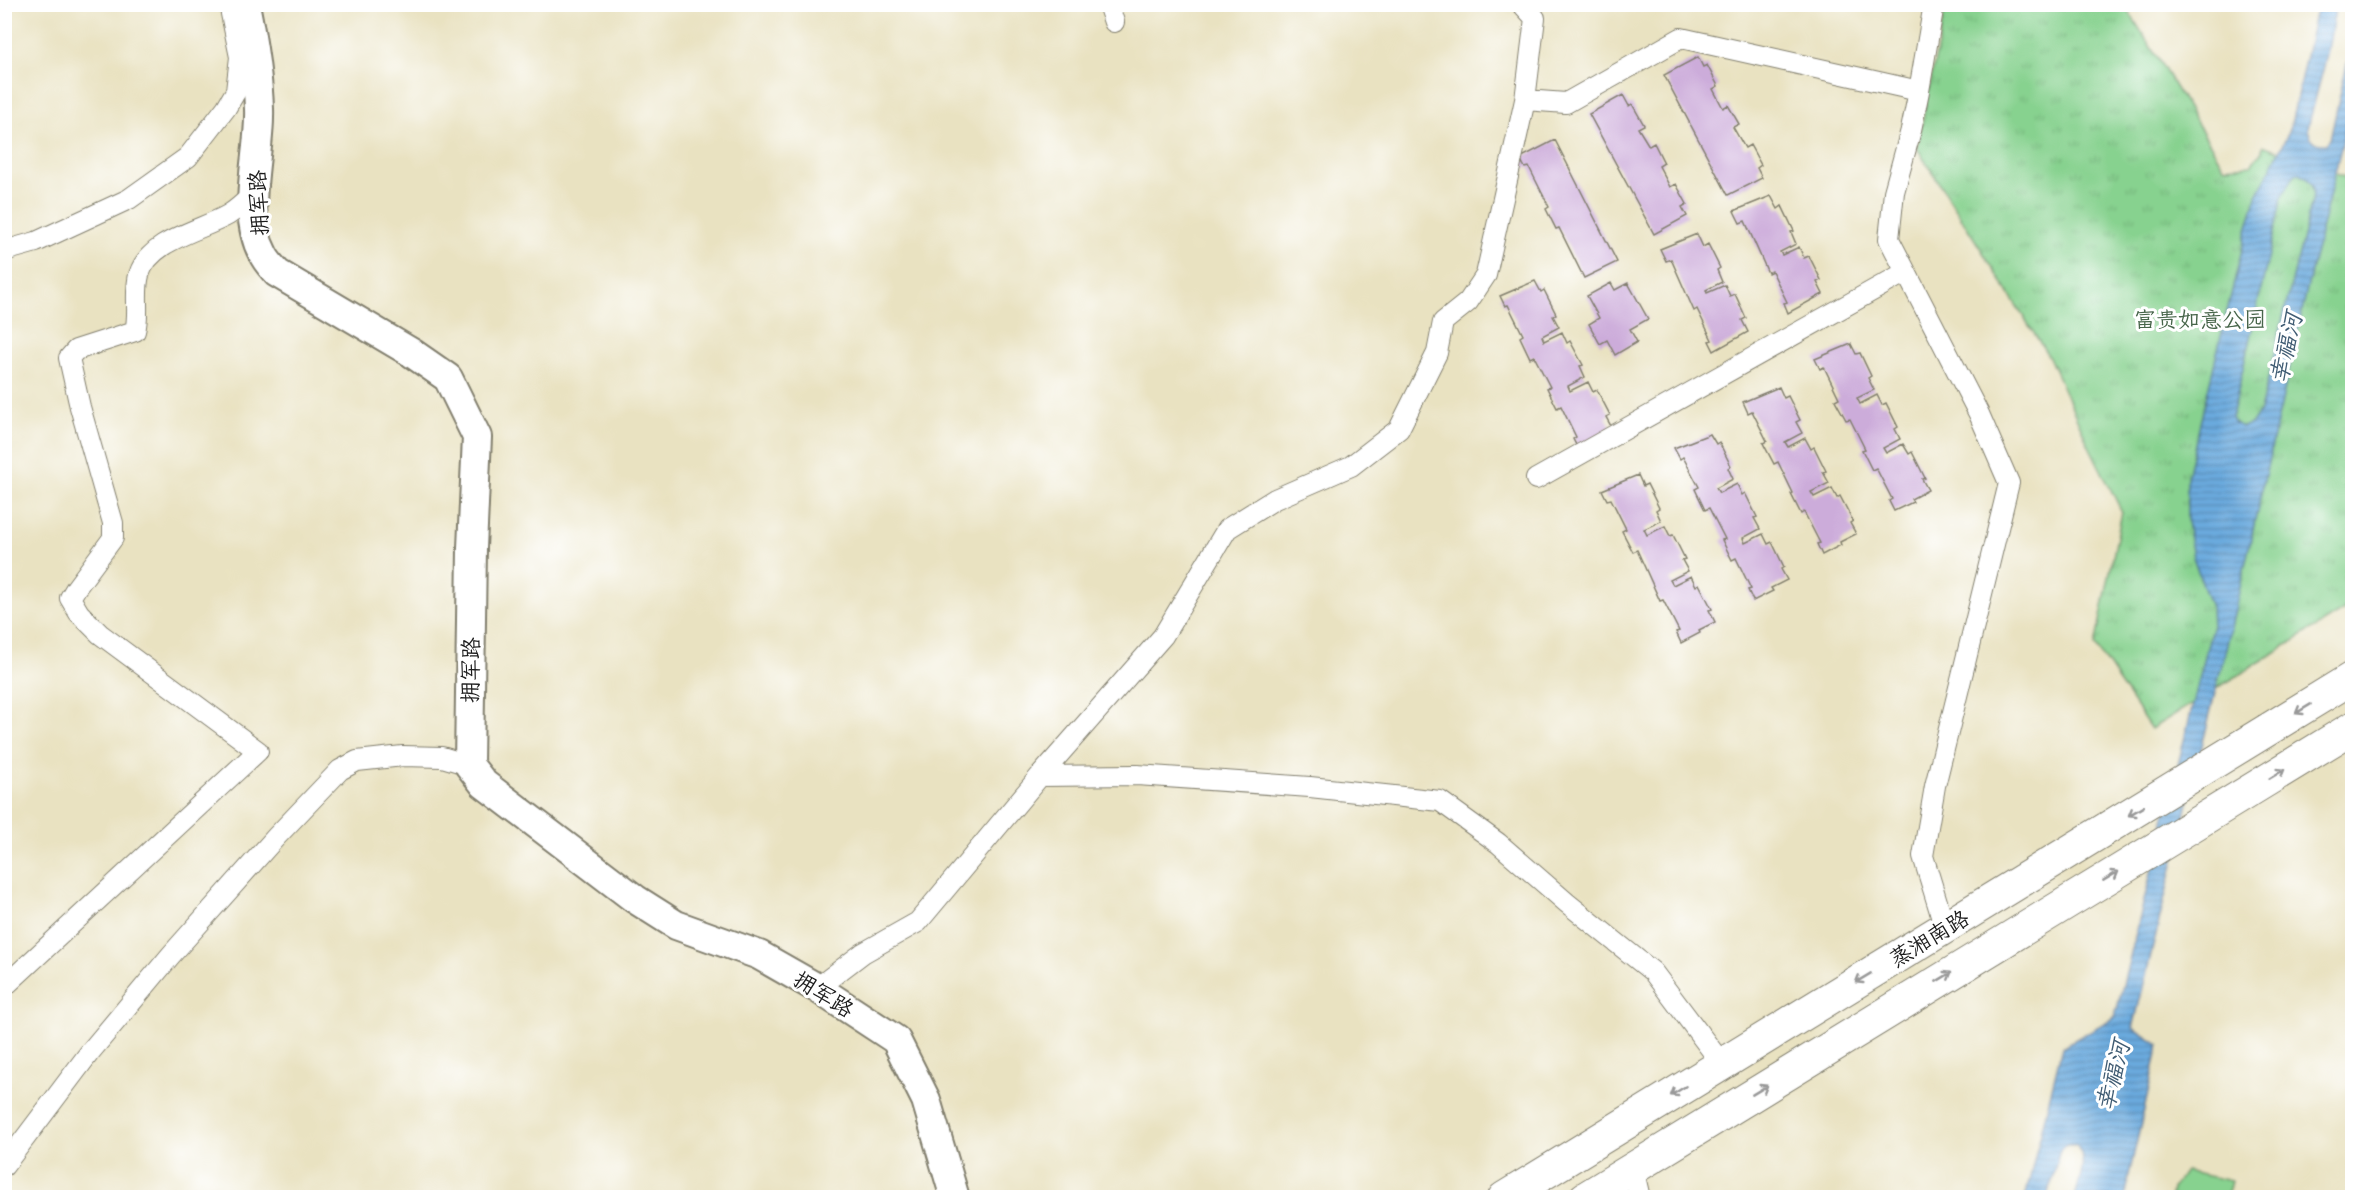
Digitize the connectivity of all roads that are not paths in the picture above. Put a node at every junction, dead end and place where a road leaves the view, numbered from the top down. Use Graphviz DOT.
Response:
graph roads {
  1 [pos="230,4"];
  2 [pos="244,4"];
  3 [pos="1522,4"];
  4 [pos="1934,4"];
  5 [pos="1919,91"];
  6 [pos="1525,100"];
  7 [pos="253,194"];
  8 [pos="4,251"];
  9 [pos="1906,272"];
  10 [pos="1536,479"];
  11 [pos="2352,678"];
  12 [pos="2352,728"];
  13 [pos="469,765"];
  14 [pos="1040,776"];
  15 [pos="1945,928"];
  16 [pos="4,987"];
  17 [pos="818,988"];
  18 [pos="1722,1064"];
  19 [pos="4,1166"];
  20 [pos="1636,1183"];
  21 [pos="955,1197"];
  22 [pos="1504,1197"];
  23 [pos="1585,1197"];
  1 -- 8 [label="street"];
  2 -- 7 [label="street, 拥军路"];
  3 -- 6 [label="street"];
  4 -- 5 [label="street"];
  5 -- 6 [label="street"];
  5 -- 9 [label="street"];
  6 -- 14 [label="street"];
  7 -- 13 [label="street, 拥军路"];
  7 -- 16 [label="street"];
  9 -- 10 [label="street"];
  9 -- 15 [label="street"];
  11 -- 15 [label="main road, 蒸湘南路, one-way"];
  20 -- 12 [label="main road, 蒸湘南路, one-way"];
  13 -- 17 [label="street, 拥军路"];
  13 -- 19 [label="street"];
  14 -- 17 [label="street"];
  14 -- 18 [label="street"];
  15 -- 18 [label="main road, 蒸湘南路, one-way"];
  17 -- 21 [label="street, 拥军路"];
  18 -- 22 [label="main road, 蒸湘南路, one-way"];
  20 -- 23 [label="main road, 蒸湘南路"];
}
